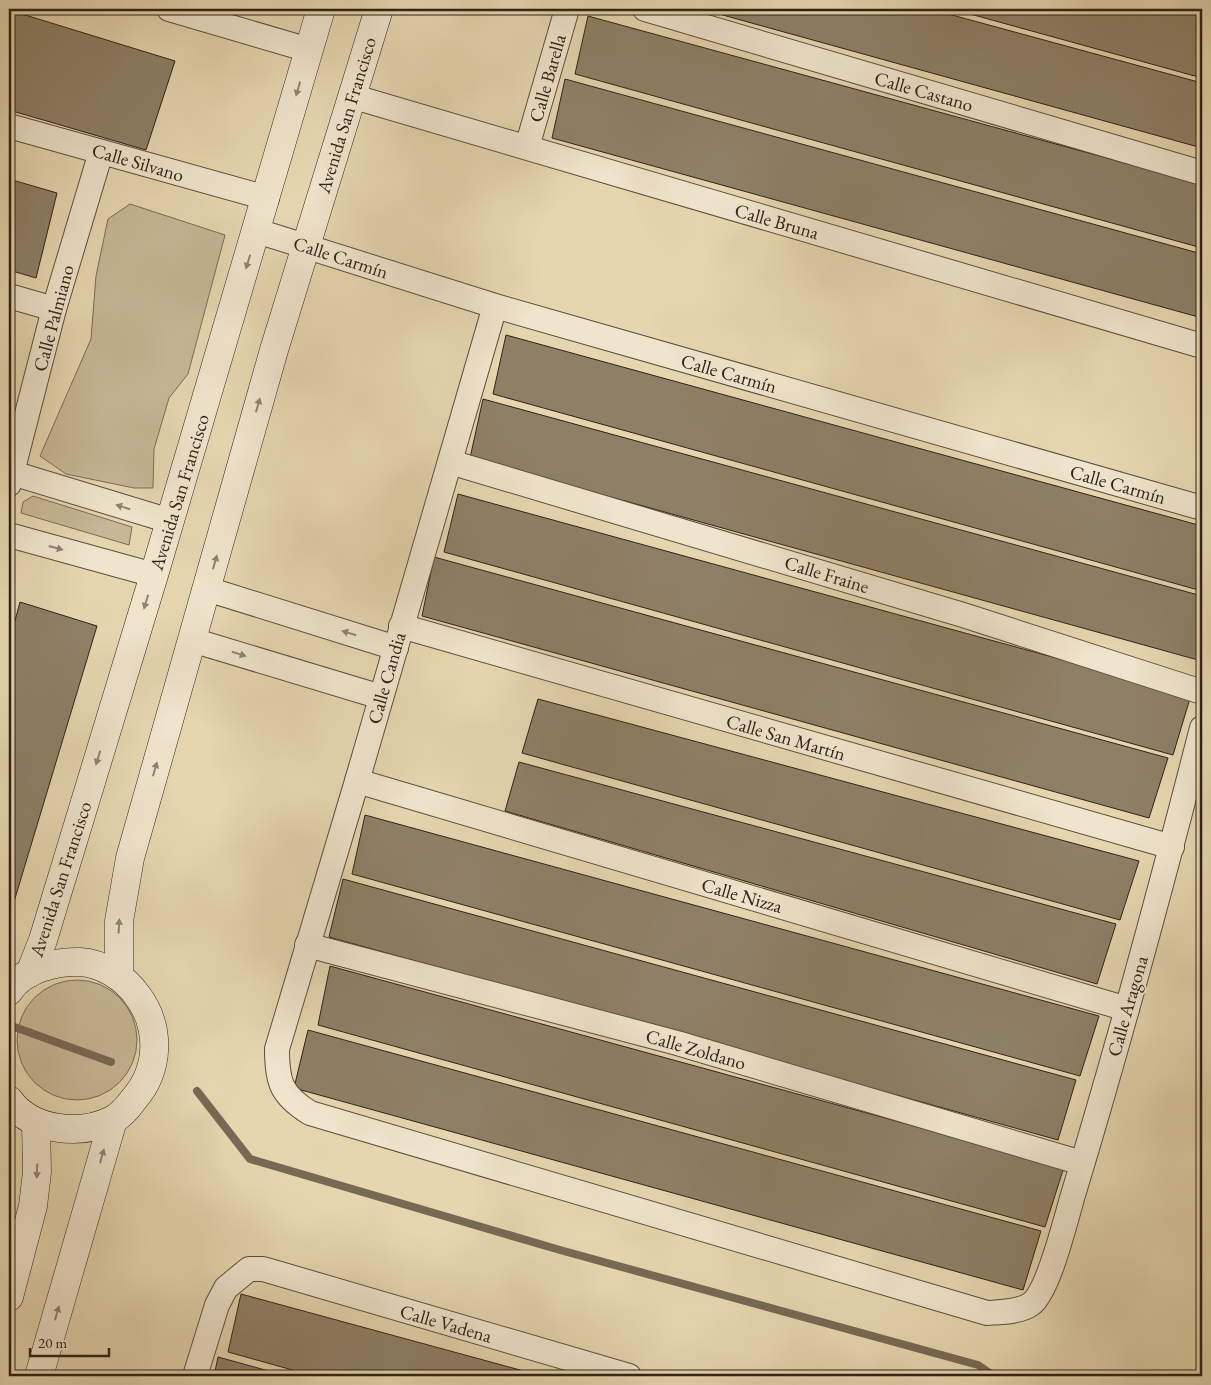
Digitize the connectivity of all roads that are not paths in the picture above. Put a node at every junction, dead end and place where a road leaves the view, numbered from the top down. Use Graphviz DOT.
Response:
graph roads {
  1 [pos="169,9"];
  2 [pos="321,9"];
  3 [pos="379,9"];
  4 [pos="567,9"];
  5 [pos="645,9"];
  6 [pos="309,50"];
  7 [pos="352,96"];
  8 [pos="9,126"];
  9 [pos="526,147"];
  10 [pos="101,152"];
  11 [pos="1202,173"];
  12 [pos="267,198"];
  13 [pos="257,231"];
  14 [pos="306,246"];
  15 [pos="9,296"];
  16 [pos="494,306"];
  17 [pos="54,309"];
  18 [pos="1202,346"];
  19 [pos="450,462"];
  20 [pos="10,476"];
  21 [pos="1202,508"];
  22 [pos="170,521"];
  23 [pos="9,535"];
  24 [pos="154,575"];
  25 [pos="207,588"];
  26 [pos="398,637"];
  27 [pos="192,640"];
  28 [pos="1202,692"];
  29 [pos="381,697"];
  30 [pos="1202,728"];
  31 [pos="357,781"];
  32 [pos="1172,847"];
  33 [pos="307,945"];
  34 [pos="30,973"];
  35 [pos="119,975"];
  36 [pos="9,991"];
  37 [pos="1127,1009"];
  38 [pos="9,1100"];
  39 [pos="112,1120"];
  40 [pos="36,1122"];
  41 [pos="1082,1163"];
  42 [pos="1046,1283"];
  43 [pos="9,1297"];
  44 [pos="39,1376"];
  45 [pos="196,1376"];
  46 [pos="629,1376"];
  1 -- 6 [label="street"];
  2 -- 6 [label="street, Avenida San Francisco"];
  3 -- 7 [label="street, Avenida San Francisco"];
  4 -- 9 [label="street, Calle Barella"];
  5 -- 11 [label="street, Calle Castano"];
  6 -- 12 [label="street, Avenida San Francisco, one-way"];
  7 -- 9 [label="street, Calle Bruna"];
  7 -- 14 [label="street, Avenida San Francisco"];
  8 -- 10 [label="street, Calle Silvano"];
  9 -- 18 [label="street, Calle Bruna"];
  10 -- 12 [label="street, Calle Silvano"];
  10 -- 17 [label="street, Calle Palmiano"];
  12 -- 13 [label="street, Avenida San Francisco"];
  13 -- 14 [label="street, Calle Carmín"];
  13 -- 22 [label="street, Avenida San Francisco, one-way"];
  14 -- 16 [label="street, Calle Carmín"];
  25 -- 14 [label="street, Avenida San Francisco, one-way"];
  15 -- 17 [label="street"];
  16 -- 19 [label="street, Calle Candia"];
  16 -- 21 [label="street, Calle Carmín"];
  17 -- 20 [label="street, Calle Palmiano"];
  19 -- 26 [label="street, Calle Candia"];
  19 -- 28 [label="street, Calle Fraine"];
  22 -- 20 [label="street, one-way"];
  22 -- 24 [label="street, Avenida San Francisco"];
  23 -- 24 [label="street, one-way"];
  24 -- 34 [label="street, Avenida San Francisco, one-way"];
  26 -- 25 [label="street, Calle San Martín, one-way"];
  25 -- 27 [label="street, Avenida San Francisco"];
  26 -- 29 [label="street, Calle Candia"];
  26 -- 32 [label="street, Calle San Martín"];
  27 -- 29 [label="street, one-way"];
  35 -- 27 [label="street, Avenida San Francisco, one-way"];
  29 -- 31 [label="street, Calle Candia"];
  30 -- 32 [label="street, Calle Aragona"];
  31 -- 33 [label="street, Calle Candia"];
  31 -- 37 [label="street, Calle Nizza"];
  32 -- 37 [label="street, Calle Aragona"];
  33 -- 41 [label="street, Calle Zoldano"];
  33 -- 42 [label="street, Calle Candia"];
  34 -- 35 [label="street"];
  34 -- 36 [label="street"];
  35 -- 39 [label="street"];
  37 -- 41 [label="street, Calle Aragona"];
  38 -- 40 [label="street"];
  39 -- 40 [label="street"];
  44 -- 39 [label="street, one-way"];
  40 -- 43 [label="street, one-way"];
  41 -- 42 [label="street, Calle Aragona"];
  45 -- 46 [label="street, Calle Vadena"];
}
